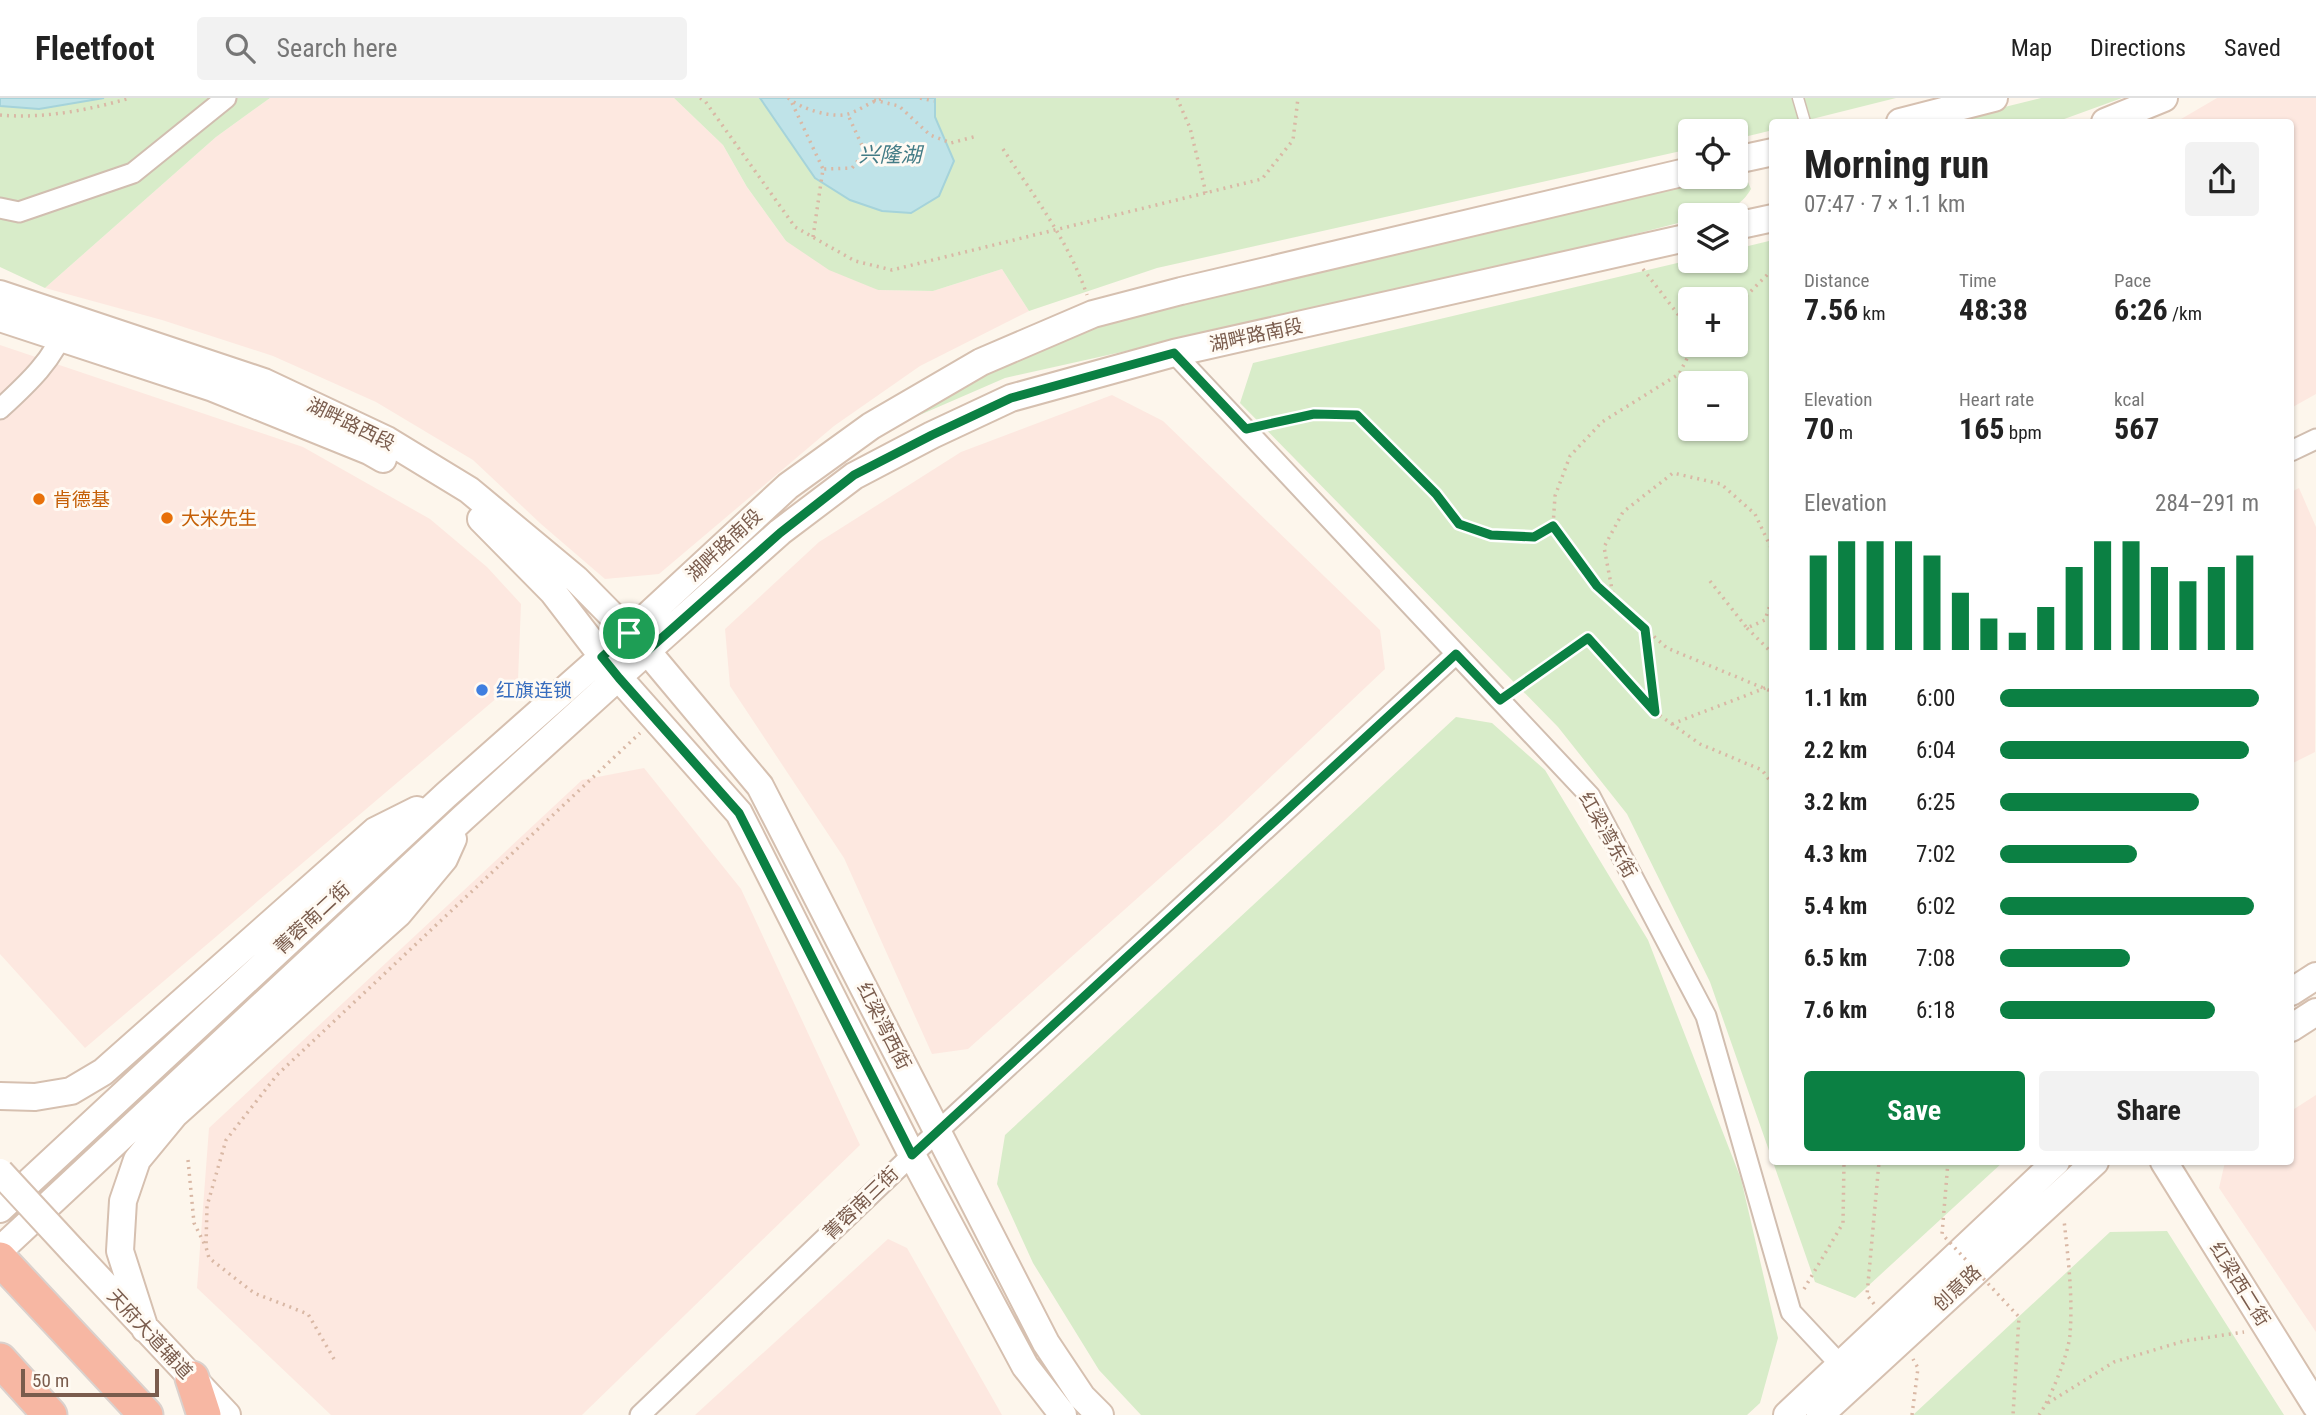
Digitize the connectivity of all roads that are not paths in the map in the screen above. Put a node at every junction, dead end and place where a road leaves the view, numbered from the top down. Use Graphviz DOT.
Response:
graph roads {
  1 [pos="226,98"];
  2 [pos="1798,98"];
  3 [pos="1994,98"];
  4 [pos="2164,98"];
  5 [pos="1804,119"];
  6 [pos="1912,119"];
  7 [pos="2112,119"];
  8 [pos="1769,153"];
  9 [pos="1748,157"];
  10 [pos="1678,174"];
  11 [pos="0,208"];
  12 [pos="1769,219"];
  13 [pos="1748,223"];
  14 [pos="1678,240"];
  15 [pos="0,294"];
  16 [pos="0,317"];
  17 [pos="65,327"];
  18 [pos="1174,353"];
  19 [pos="0,409"];
  20 [pos="2316,439"];
  21 [pos="2294,450"];
  22 [pos="638,642"];
  23 [pos="1456,654"];
  24 [pos="602,657"];
  25 [pos="619,678"];
  26 [pos="446,795"];
  27 [pos="463,818"];
  28 [pos="2316,976"];
  29 [pos="2294,990"];
  30 [pos="2316,1012"];
  31 [pos="2294,1026"];
  32 [pos="0,1096"];
  33 [pos="938,1131"];
  34 [pos="912,1155"];
  35 [pos="2053,1165"];
  36 [pos="2092,1165"];
  37 [pos="2166,1165"];
  38 [pos="0,1172"];
  39 [pos="0,1209"];
  40 [pos="0,1250"];
  41 [pos="0,1259"];
  42 [pos="145,1329"];
  43 [pos="0,1360"];
  44 [pos="1848,1373"];
  45 [pos="192,1378"];
  46 [pos="2316,1406"];
  47 [pos="50,1415"];
  48 [pos="146,1415"];
  49 [pos="204,1415"];
  50 [pos="227,1415"];
  51 [pos="640,1415"];
  52 [pos="1063,1415"];
  53 [pos="1100,1415"];
  54 [pos="1787,1415"];
  55 [pos="1820,1415"];
  1 -- 11 [label="street"];
  2 -- 5 [label="lane"];
  3 -- 6 [label="main road"];
  4 -- 7 [label="main road"];
  8 -- 9 [label="main road"];
  10 -- 22 [label="main road, 湖畔路南段"];
  12 -- 13 [label="main road"];
  14 -- 18 [label="main road, 湖畔路南段"];
  15 -- 17 [label="main road, 湖畔路西段"];
  16 -- 17 [label="main road, 湖畔路西段"];
  17 -- 19 [label="street"];
  17 -- 22 [label="main road, 湖畔路西段"];
  17 -- 24 [label="main road, 湖畔路西段"];
  18 -- 22 [label="main road, 湖畔路南段"];
  18 -- 23 [label="street, 红梁湾东街"];
  20 -- 21 [label="street"];
  22 -- 24 [label="main road, 菁蓉南二街"];
  22 -- 25 [label="main road, 湖畔路南段"];
  22 -- 33 [label="main road, 红梁湾西街"];
  23 -- 33 [label="street, 菁蓉南三街"];
  23 -- 44 [label="street, 红梁湾东街"];
  24 -- 25 [label="main road, 湖畔路西段"];
  24 -- 26 [label="main road, 菁蓉南二街"];
  25 -- 27 [label="main road, 菁蓉南二街"];
  25 -- 34 [label="main road, 红梁湾西街"];
  26 -- 32 [label="main road"];
  26 -- 39 [label="main road, 菁蓉南二街"];
  27 -- 40 [label="main road, 菁蓉南二街"];
  27 -- 42 [label="main road"];
  28 -- 29 [label="main road"];
  30 -- 31 [label="main road"];
  33 -- 34 [label="street, 菁蓉南三街"];
  33 -- 53 [label="main road, 红梁湾西街"];
  34 -- 51 [label="street, 菁蓉南三街"];
  34 -- 52 [label="main road, 红梁湾西街"];
  35 -- 44 [label="main road, 创意路"];
  36 -- 44 [label="main road, 创意路"];
  37 -- 46 [label="main road, 红梁西二街"];
  38 -- 42 [label="main road, 天府大道辅道, bridge"];
  41 -- 48 [label="highway"];
  42 -- 45 [label="main road, 天府大道辅道"];
  43 -- 47 [label="highway"];
  44 -- 54 [label="main road, 创意路"];
  44 -- 55 [label="main road, 创意路"];
  45 -- 49 [label="highway"];
  45 -- 50 [label="main road, 天府大道辅道"];
}
